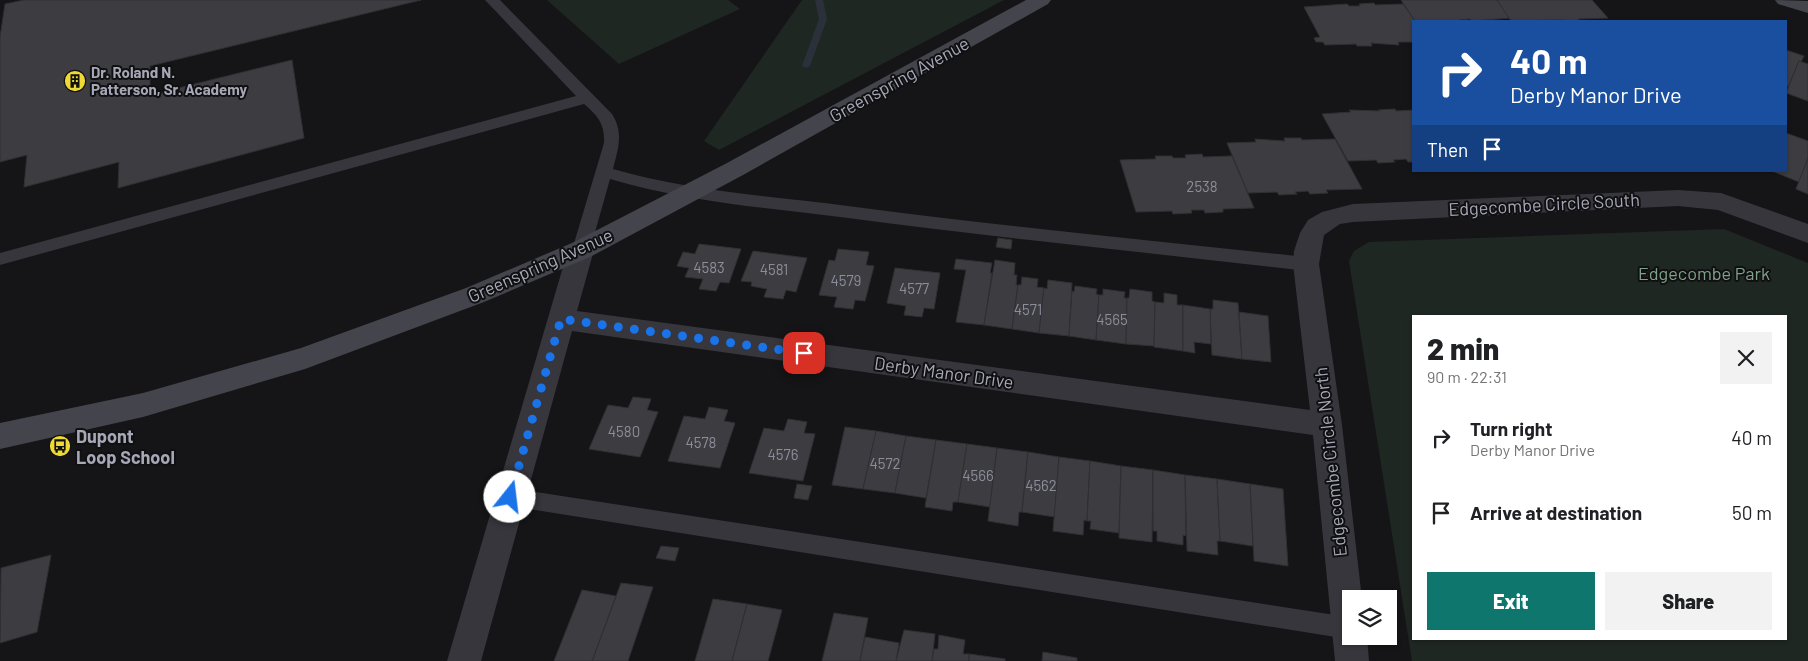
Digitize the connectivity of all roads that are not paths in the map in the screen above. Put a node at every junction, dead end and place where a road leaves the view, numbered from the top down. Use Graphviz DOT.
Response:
graph roads {
  1 [pos="492,0"];
  2 [pos="1041,0"];
  3 [pos="1785,0"];
  4 [pos="1808,7"];
  5 [pos="587,98"];
  6 [pos="604,172"];
  7 [pos="692,192"];
  8 [pos="1808,234"];
  9 [pos="581,250"];
  10 [pos="0,259"];
  11 [pos="1306,264"];
  12 [pos="561,319"];
  13 [pos="1327,425"];
  14 [pos="0,436"];
  15 [pos="510,497"];
  16 [pos="1344,590"];
  17 [pos="1342,627"];
  18 [pos="1350,645"];
  19 [pos="464,661"];
  20 [pos="1352,661"];
  1 -- 5 [label="lane"];
  2 -- 7 [label="main road, Greenspring Avenue"];
  3 -- 4 [label="main road"];
  5 -- 6 [label="lane"];
  5 -- 10 [label="lane"];
  6 -- 7 [label="lane"];
  6 -- 9 [label="lane"];
  7 -- 9 [label="main road, Greenspring Avenue"];
  7 -- 11 [label="lane"];
  8 -- 11 [label="street, Edgecombe Circle South"];
  9 -- 12 [label="street"];
  9 -- 14 [label="main road, Greenspring Avenue"];
  11 -- 13 [label="street, Edgecombe Circle North"];
  12 -- 13 [label="street, Derby Manor Drive"];
  12 -- 15 [label="street"];
  13 -- 16 [label="street, Edgecombe Circle North"];
  15 -- 17 [label="lane"];
  15 -- 19 [label="street"];
  18 -- 20 [label="street, Edgecombe Circle North"];
}
